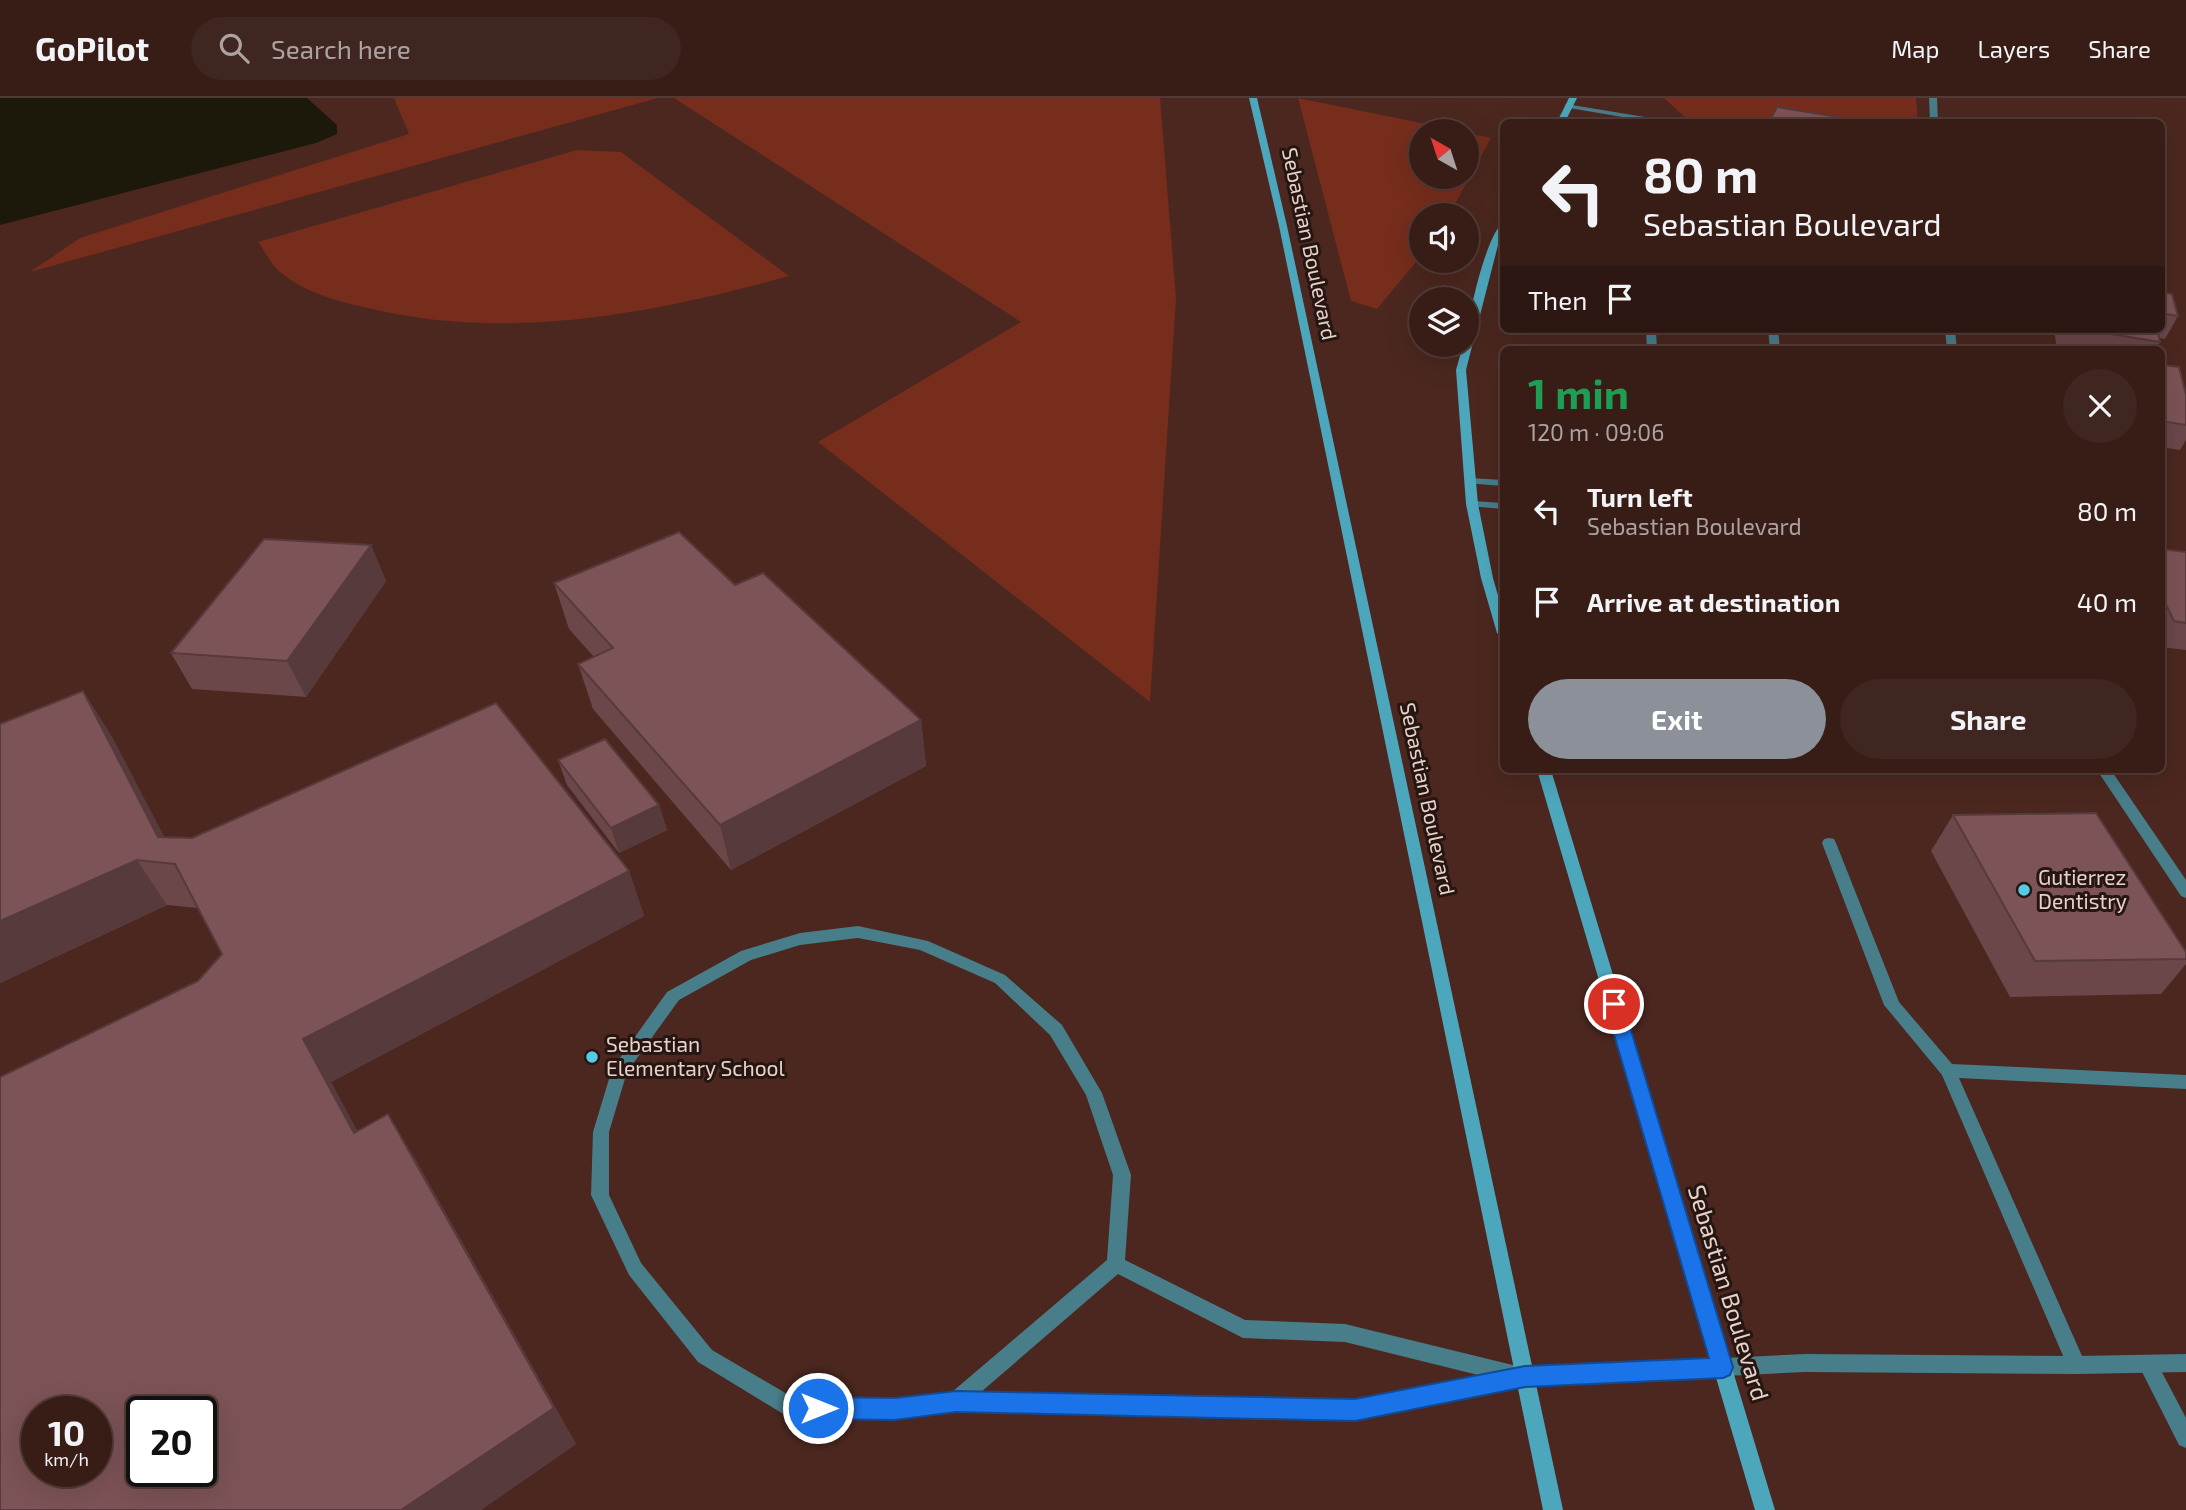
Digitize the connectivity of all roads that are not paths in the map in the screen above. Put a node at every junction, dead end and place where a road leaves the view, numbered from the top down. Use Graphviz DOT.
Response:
graph roads {
  1 [pos="1253,98"];
  2 [pos="1933,98"];
  3 [pos="1571,102"];
  4 [pos="1562,119"];
  5 [pos="1649,119"];
  6 [pos="1934,119"];
  7 [pos="1500,232"];
  8 [pos="1469,481"];
  9 [pos="1500,483"];
  10 [pos="1472,504"];
  11 [pos="1500,506"];
  12 [pos="1500,624"];
  13 [pos="1545,773"];
  14 [pos="2106,773"];
  15 [pos="1829,843"];
  16 [pos="2186,892"];
  17 [pos="1948,1071"];
  18 [pos="2186,1082"];
  19 [pos="1116,1265"];
  20 [pos="2186,1363"];
  21 [pos="2147,1364"];
  22 [pos="2077,1365"];
  23 [pos="1723,1367"];
  24 [pos="1525,1377"];
  25 [pos="956,1401"];
  26 [pos="2186,1438"];
  27 [pos="1553,1510"];
  28 [pos="1765,1510"];
  1 -- 24 [label="main road, Sebastian Boulevard"];
  2 -- 6 [label="street"];
  3 -- 4 [label="main road"];
  3 -- 5 [label="street"];
  7 -- 8 [label="main road"];
  8 -- 9 [label="street"];
  8 -- 10 [label="main road"];
  10 -- 11 [label="street"];
  10 -- 12 [label="main road"];
  13 -- 23 [label="main road, Sebastian Boulevard"];
  14 -- 16 [label="street"];
  15 -- 17 [label="street"];
  17 -- 18 [label="street"];
  17 -- 22 [label="street"];
  19 -- 24 [label="street"];
  19 -- 25 [label="street"];
  19 -- 25 [label="street"];
  20 -- 21 [label="street"];
  21 -- 22 [label="street"];
  21 -- 26 [label="street"];
  22 -- 23 [label="street"];
  23 -- 24 [label="street"];
  23 -- 28 [label="main road, Sebastian Boulevard"];
  24 -- 25 [label="street"];
  24 -- 27 [label="main road, Sebastian Boulevard"];
}
